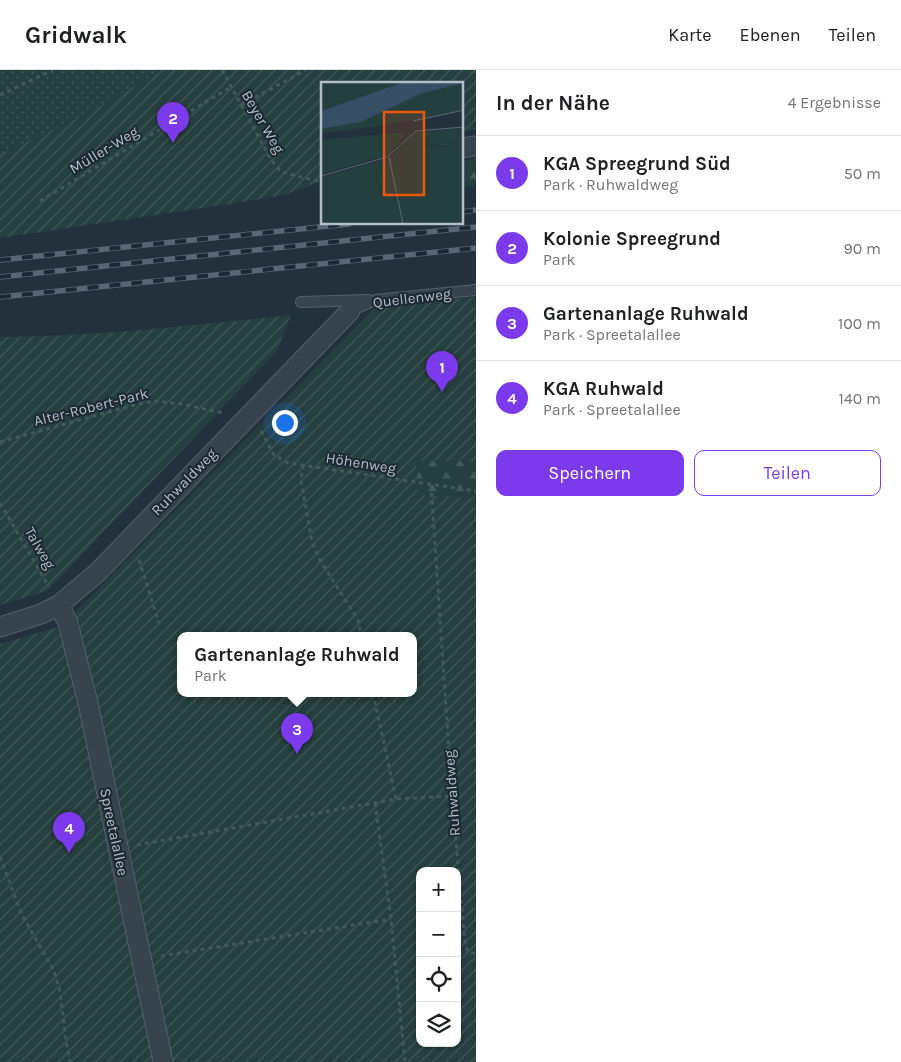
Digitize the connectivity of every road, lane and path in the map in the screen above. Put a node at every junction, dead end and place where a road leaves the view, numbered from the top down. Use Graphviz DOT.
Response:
graph roads {
  1 [pos="53,70"];
  2 [pos="222,70"];
  3 [pos="306,70"];
  4 [pos="231,87"];
  5 [pos="0,95"];
  6 [pos="241,105"];
  7 [pos="476,146"];
  8 [pos="463,148"];
  9 [pos="321,182"];
  10 [pos="40,201"];
  11 [pos="476,290"];
  12 [pos="375,300"];
  13 [pos="301,302"];
  14 [pos="350,311"];
  15 [pos="253,423"];
  16 [pos="0,442"];
  17 [pos="303,465"];
  18 [pos="431,484"];
  19 [pos="476,491"];
  20 [pos="0,503"];
  21 [pos="127,541"];
  22 [pos="59,604"];
  23 [pos="159,624"];
  24 [pos="0,627"];
  25 [pos="360,632"];
  26 [pos="374,697"];
  27 [pos="452,796"];
  28 [pos="396,799"];
  29 [pos="375,803"];
  30 [pos="117,848"];
  31 [pos="0,857"];
  32 [pos="391,919"];
  33 [pos="476,954"];
  34 [pos="141,959"];
  35 [pos="70,1062"];
  36 [pos="163,1062"];
  37 [pos="404,1062"];
  1 -- 5 [label="path"];
  2 -- 4 [label="path, Beyer Weg"];
  3 -- 6 [label="path"];
  4 -- 6 [label="path, Beyer Weg"];
  4 -- 10 [label="path, Müller-Weg"];
  6 -- 9 [label="path, Beyer Weg"];
  7 -- 8 [label="street"];
  11 -- 12 [label="lane, Quellenweg"];
  12 -- 13 [label="lane"];
  12 -- 14 [label="lane, Quellenweg"];
  14 -- 15 [label="street, Ruhwaldweg"];
  15 -- 16 [label="path, Alter-Robert-Park"];
  15 -- 17 [label="path, Höhenweg"];
  15 -- 21 [label="street, Ruhwaldweg"];
  17 -- 18 [label="path, Höhenweg"];
  17 -- 25 [label="path"];
  18 -- 19 [label="path, Höhenweg"];
  18 -- 27 [label="path, Ruhwaldweg"];
  20 -- 22 [label="path, Talweg"];
  21 -- 22 [label="street, Ruhwaldweg"];
  21 -- 23 [label="path"];
  22 -- 24 [label="street, Ruhwaldweg"];
  22 -- 30 [label="street, Spreetalallee"];
  26 -- 28 [label="path"];
  27 -- 28 [label="path"];
  27 -- 33 [label="path, Ruhwaldweg"];
  28 -- 29 [label="path"];
  29 -- 30 [label="path"];
  29 -- 32 [label="path"];
  30 -- 34 [label="street, Spreetalallee"];
  31 -- 35 [label="path"];
  32 -- 34 [label="path"];
  32 -- 37 [label="path"];
  34 -- 36 [label="street, Spreetalallee"];
}
